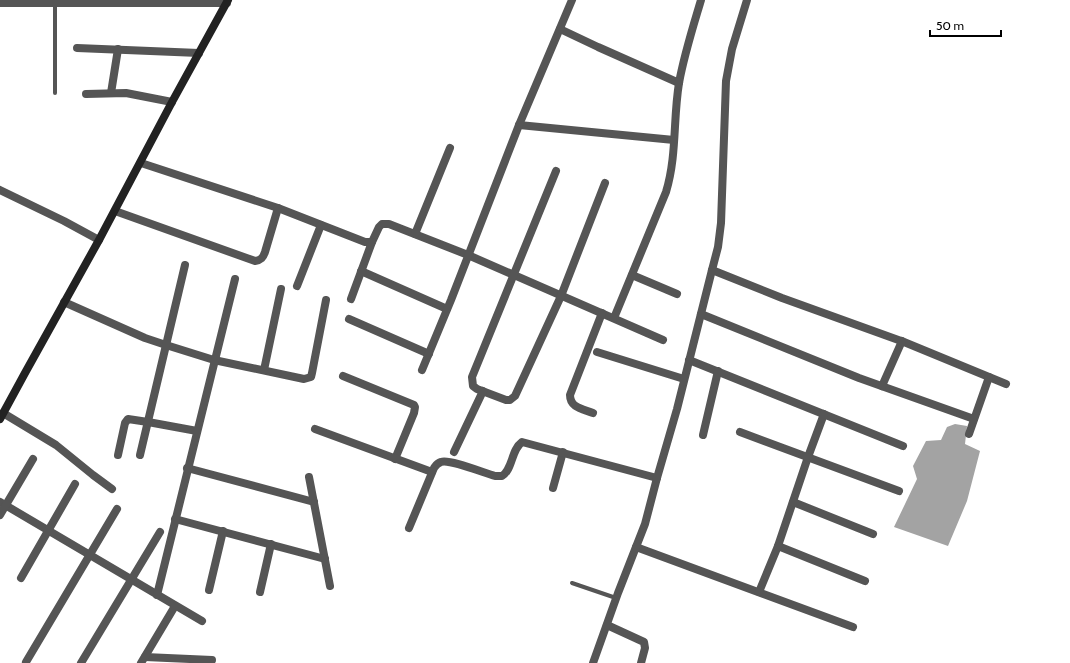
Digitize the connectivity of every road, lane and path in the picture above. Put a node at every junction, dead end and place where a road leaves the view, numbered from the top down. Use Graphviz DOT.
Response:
graph roads {
  1 [pos="572,0"];
  2 [pos="747,0"];
  3 [pos="698,1"];
  4 [pos="70,2"];
  5 [pos="227,2"];
  6 [pos="0,3"];
  7 [pos="55,3"];
  8 [pos="560,29"];
  9 [pos="77,48"];
  10 [pos="118,49"];
  11 [pos="199,53"];
  12 [pos="679,83"];
  13 [pos="55,93"];
  14 [pos="111,93"];
  15 [pos="86,94"];
  16 [pos="172,102"];
  17 [pos="519,125"];
  18 [pos="674,140"];
  19 [pos="450,148"];
  20 [pos="141,163"];
  21 [pos="556,171"];
  22 [pos="605,183"];
  23 [pos="0,190"];
  24 [pos="278,208"];
  25 [pos="115,211"];
  26 [pos="321,225"];
  27 [pos="414,234"];
  28 [pos="99,240"];
  29 [pos="372,242"];
  30 [pos="468,255"];
  31 [pos="185,265"];
  32 [pos="712,270"];
  33 [pos="361,271"];
  34 [pos="632,275"];
  35 [pos="514,276"];
  36 [pos="235,280"];
  37 [pos="297,286"];
  38 [pos="281,289"];
  39 [pos="677,294"];
  40 [pos="562,296"];
  41 [pos="351,299"];
  42 [pos="326,300"];
  43 [pos="64,302"];
  44 [pos="447,309"];
  45 [pos="602,313"];
  46 [pos="701,314"];
  47 [pos="614,318"];
  48 [pos="348,319"];
  49 [pos="663,340"];
  50 [pos="902,341"];
  51 [pos="166,345"];
  52 [pos="597,352"];
  53 [pos="429,354"];
  54 [pos="214,360"];
  55 [pos="689,360"];
  56 [pos="264,370"];
  57 [pos="422,370"];
  58 [pos="718,371"];
  59 [pos="343,376"];
  60 [pos="989,377"];
  61 [pos="684,379"];
  62 [pos="1006,384"];
  63 [pos="882,386"];
  64 [pos="483,391"];
  65 [pos="593,413"];
  66 [pos="824,414"];
  67 [pos="2,416"];
  68 [pos="974,419"];
  69 [pos="148,422"];
  70 [pos="315,429"];
  71 [pos="196,431"];
  72 [pos="740,432"];
  73 [pos="969,434"];
  74 [pos="703,435"];
  75 [pos="903,446"];
  76 [pos="454,452"];
  77 [pos="563,452"];
  78 [pos="118,455"];
  79 [pos="140,455"];
  80 [pos="808,457"];
  81 [pos="33,459"];
  82 [pos="395,459"];
  83 [pos="188,468"];
  84 [pos="432,472"];
  85 [pos="309,477"];
  86 [pos="657,478"];
  87 [pos="75,484"];
  88 [pos="553,488"];
  89 [pos="112,489"];
  90 [pos="899,491"];
  91 [pos="314,502"];
  92 [pos="793,502"];
  93 [pos="3,504"];
  94 [pos="117,509"];
  95 [pos="0,515"];
  96 [pos="175,519"];
  97 [pos="409,528"];
  98 [pos="48,530"];
  99 [pos="223,531"];
  100 [pos="160,532"];
  101 [pos="873,534"];
  102 [pos="271,544"];
  103 [pos="778,546"];
  104 [pos="636,547"];
  105 [pos="90,555"];
  106 [pos="325,558"];
  107 [pos="21,578"];
  108 [pos="132,580"];
  109 [pos="865,581"];
  110 [pos="572,583"];
  111 [pos="330,586"];
  112 [pos="209,590"];
  113 [pos="260,592"];
  114 [pos="759,592"];
  115 [pos="157,594"];
  116 [pos="616,598"];
  117 [pos="175,606"];
  118 [pos="202,621"];
  119 [pos="607,625"];
  120 [pos="853,626"];
  121 [pos="143,660"];
  122 [pos="212,660"];
  123 [pos="26,662"];
  124 [pos="81,663"];
  125 [pos="593,663"];
  126 [pos="641,663"];
  1 -- 8 [label="street"];
  2 -- 32 [label="street"];
  3 -- 12 [label="street"];
  4 -- 5 [label="street"];
  4 -- 7 [label="street"];
  5 -- 11 [label="street"];
  6 -- 7 [label="street"];
  7 -- 13 [label="lane"];
  8 -- 12 [label="street"];
  8 -- 17 [label="street"];
  9 -- 10 [label="street"];
  10 -- 11 [label="street"];
  10 -- 14 [label="street"];
  11 -- 16 [label="street"];
  12 -- 18 [label="street"];
  14 -- 15 [label="street"];
  14 -- 16 [label="street"];
  16 -- 20 [label="street"];
  17 -- 18 [label="street"];
  17 -- 30 [label="street"];
  18 -- 34 [label="street"];
  19 -- 27 [label="street"];
  20 -- 24 [label="street"];
  20 -- 25 [label="street"];
  21 -- 35 [label="street"];
  22 -- 40 [label="street"];
  23 -- 28 [label="street"];
  24 -- 25 [label="street"];
  24 -- 26 [label="street"];
  25 -- 28 [label="street"];
  26 -- 29 [label="street"];
  26 -- 37 [label="street"];
  27 -- 29 [label="street"];
  27 -- 30 [label="street"];
  28 -- 43 [label="street"];
  29 -- 33 [label="street"];
  30 -- 35 [label="street"];
  30 -- 44 [label="street"];
  31 -- 51 [label="street"];
  32 -- 46 [label="street"];
  32 -- 50 [label="street"];
  33 -- 41 [label="street"];
  33 -- 44 [label="street"];
  34 -- 39 [label="street"];
  34 -- 47 [label="street"];
  35 -- 40 [label="street"];
  35 -- 64 [label="street"];
  36 -- 54 [label="street"];
  38 -- 56 [label="street"];
  40 -- 45 [label="street"];
  40 -- 64 [label="street"];
  42 -- 56 [label="street"];
  43 -- 51 [label="street"];
  43 -- 67 [label="street"];
  44 -- 53 [label="street"];
  45 -- 47 [label="street"];
  45 -- 65 [label="street"];
  46 -- 55 [label="street"];
  46 -- 63 [label="street"];
  47 -- 49 [label="street"];
  48 -- 53 [label="street"];
  50 -- 60 [label="street"];
  50 -- 63 [label="street"];
  51 -- 54 [label="street"];
  51 -- 69 [label="street"];
  52 -- 61 [label="street"];
  53 -- 57 [label="street"];
  54 -- 56 [label="street"];
  54 -- 71 [label="street"];
  55 -- 58 [label="street"];
  55 -- 61 [label="street"];
  58 -- 66 [label="street"];
  58 -- 74 [label="street"];
  59 -- 82 [label="street"];
  60 -- 62 [label="street"];
  60 -- 68 [label="street"];
  61 -- 86 [label="street"];
  63 -- 68 [label="street"];
  64 -- 76 [label="street"];
  66 -- 75 [label="street"];
  66 -- 80 [label="street"];
  67 -- 89 [label="street"];
  68 -- 73 [label="street"];
  69 -- 71 [label="street"];
  69 -- 78 [label="street"];
  69 -- 79 [label="street"];
  70 -- 82 [label="street"];
  71 -- 83 [label="street"];
  72 -- 80 [label="street"];
  77 -- 84 [label="street"];
  77 -- 86 [label="street"];
  77 -- 88 [label="street"];
  80 -- 90 [label="street"];
  80 -- 92 [label="street"];
  81 -- 93 [label="street"];
  82 -- 84 [label="street"];
  83 -- 91 [label="street"];
  83 -- 96 [label="street"];
  84 -- 97 [label="street"];
  85 -- 91 [label="street"];
  86 -- 104 [label="street"];
  87 -- 98 [label="street"];
  91 -- 106 [label="street"];
  92 -- 101 [label="street"];
  92 -- 103 [label="street"];
  93 -- 95 [label="street"];
  93 -- 98 [label="street"];
  94 -- 105 [label="street"];
  96 -- 99 [label="street"];
  96 -- 115 [label="street"];
  98 -- 105 [label="street"];
  98 -- 107 [label="street"];
  99 -- 102 [label="street"];
  99 -- 112 [label="street"];
  100 -- 108 [label="street"];
  102 -- 106 [label="street"];
  102 -- 113 [label="street"];
  103 -- 109 [label="street"];
  103 -- 114 [label="street"];
  104 -- 114 [label="street"];
  104 -- 116 [label="street"];
  105 -- 108 [label="street"];
  105 -- 123 [label="street"];
  106 -- 111 [label="street"];
  108 -- 115 [label="street"];
  108 -- 124 [label="street"];
  110 -- 116 [label="lane"];
  114 -- 120 [label="street"];
  115 -- 117 [label="street"];
  116 -- 119 [label="street"];
  117 -- 118 [label="street"];
  117 -- 121 [label="street"];
  119 -- 125 [label="street"];
  119 -- 126 [label="street"];
  121 -- 122 [label="street"];
}
